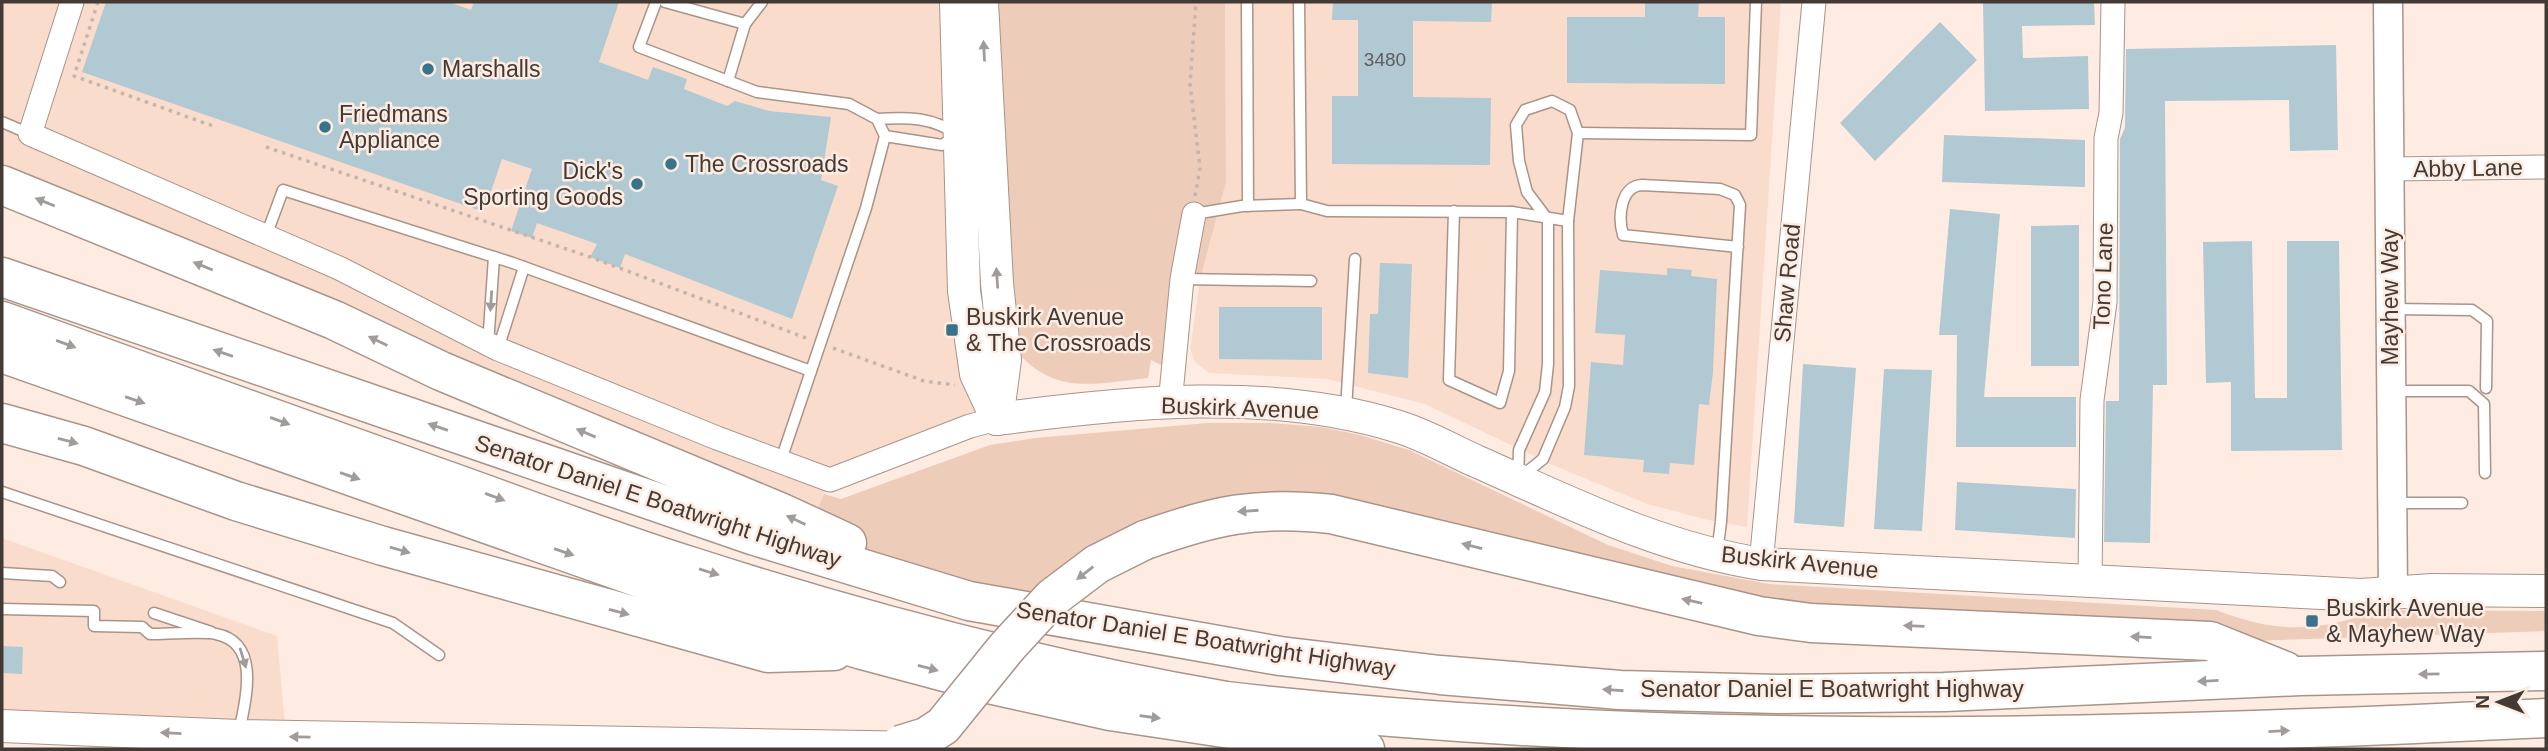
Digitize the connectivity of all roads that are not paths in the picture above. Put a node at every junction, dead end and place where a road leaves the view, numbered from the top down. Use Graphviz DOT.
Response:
graph roads {
  1 [pos="72,2"];
  2 [pos="656,2"];
  3 [pos="665,2"];
  4 [pos="751,2"];
  5 [pos="762,2"];
  6 [pos="956,2"];
  7 [pos="982,2"];
  8 [pos="1247,2"];
  9 [pos="1299,2"];
  10 [pos="1756,2"];
  11 [pos="1814,2"];
  12 [pos="2113,2"];
  13 [pos="2388,2"];
  14 [pos="745,24"];
  15 [pos="728,81"];
  16 [pos="877,119"];
  17 [pos="2,122"];
  18 [pos="1578,133"];
  19 [pos="30,134"];
  20 [pos="958,135"];
  21 [pos="885,136"];
  22 [pos="2546,167"];
  23 [pos="2389,169"];
  24 [pos="2,185"];
  25 [pos="1301,204"];
  26 [pos="1248,206"];
  27 [pos="1194,211"];
  28 [pos="1454,211"];
  29 [pos="1512,212"];
  30 [pos="1548,220"];
  31 [pos="1568,221"];
  32 [pos="266,236"];
  33 [pos="1738,247"];
  34 [pos="494,257"];
  35 [pos="1356,260"];
  36 [pos="524,267"];
  37 [pos="2,277"];
  38 [pos="1182,279"];
  39 [pos="1311,281"];
  40 [pos="2390,309"];
  41 [pos="2,321"];
  42 [pos="493,347"];
  43 [pos="2,353"];
  44 [pos="811,371"];
  45 [pos="2486,388"];
  46 [pos="2391,391"];
  47 [pos="1170,404"];
  48 [pos="1346,413"];
  49 [pos="997,419"];
  50 [pos="2,423"];
  51 [pos="780,463"];
  52 [pos="2485,473"];
  53 [pos="1518,479"];
  54 [pos="2,492"];
  55 [pos="2392,503"];
  56 [pos="2462,503"];
  57 [pos="1716,555"];
  58 [pos="1761,564"];
  59 [pos="2,573"];
  60 [pos="60,582"];
  61 [pos="2090,583"];
  62 [pos="2546,591"];
  63 [pos="2393,593"];
  64 [pos="969,601"];
  65 [pos="2,609"];
  66 [pos="154,613"];
  67 [pos="215,633"];
  68 [pos="862,650"];
  69 [pos="439,655"];
  70 [pos="2546,671"];
  71 [pos="2300,677"];
  72 [pos="2546,718"];
  73 [pos="2,726"];
  74 [pos="239,745"];
  75 [pos="900,746"];
  76 [pos="940,749"];
  77 [pos="1365,749"];
  1 -- 19 [label="street"];
  2 -- 15 [label="lane"];
  3 -- 14 [label="lane"];
  4 -- 14 [label="lane"];
  5 -- 14 [label="lane"];
  6 -- 20 [label="main road"];
  49 -- 7 [label="main road, one-way"];
  8 -- 26 [label="lane"];
  9 -- 25 [label="lane"];
  10 -- 18 [label="lane"];
  11 -- 58 [label="street, Shaw Road"];
  12 -- 61 [label="street, Tono Lane"];
  13 -- 23 [label="street, Mayhew Way"];
  14 -- 15 [label="lane"];
  15 -- 16 [label="lane"];
  16 -- 20 [label="lane"];
  16 -- 21 [label="lane"];
  17 -- 19 [label="lane"];
  18 -- 30 [label="lane"];
  18 -- 31 [label="lane"];
  19 -- 32 [label="street"];
  20 -- 21 [label="lane"];
  20 -- 49 [label="main road"];
  21 -- 44 [label="lane"];
  22 -- 23 [label="street, Abby Lane"];
  23 -- 40 [label="street, Mayhew Way"];
  64 -- 24 [label="highway, one-way"];
  25 -- 26 [label="lane"];
  25 -- 28 [label="lane"];
  26 -- 27 [label="lane"];
  27 -- 38 [label="street"];
  28 -- 29 [label="lane"];
  28 -- 29 [label="lane"];
  29 -- 30 [label="lane"];
  30 -- 31 [label="lane"];
  30 -- 53 [label="lane"];
  31 -- 53 [label="lane"];
  32 -- 34 [label="lane"];
  32 -- 42 [label="street"];
  33 -- 33 [label="lane"];
  33 -- 57 [label="lane"];
  34 -- 36 [label="lane"];
  34 -- 42 [label="lane, one-way"];
  35 -- 48 [label="lane"];
  36 -- 42 [label="lane"];
  36 -- 44 [label="lane"];
  64 -- 37 [label="highway, Senator Daniel E Boatwright Highway, one-way"];
  38 -- 39 [label="lane"];
  38 -- 47 [label="street"];
  40 -- 45 [label="lane"];
  40 -- 46 [label="street, Mayhew Way"];
  41 -- 72 [label="highway, one-way"];
  42 -- 51 [label="street"];
  43 -- 68 [label="highway, one-way"];
  44 -- 51 [label="lane"];
  46 -- 52 [label="lane"];
  46 -- 55 [label="street, Mayhew Way"];
  47 -- 48 [label="main road, Buskirk Avenue"];
  47 -- 49 [label="main road, Buskirk Avenue"];
  48 -- 53 [label="main road, Buskirk Avenue"];
  49 -- 51 [label="street"];
  50 -- 68 [label="highway, one-way"];
  53 -- 57 [label="main road, Buskirk Avenue"];
  54 -- 69 [label="lane"];
  55 -- 56 [label="lane"];
  55 -- 63 [label="street, Mayhew Way"];
  57 -- 58 [label="main road, Buskirk Avenue"];
  58 -- 61 [label="main road, Buskirk Avenue"];
  59 -- 60 [label="lane"];
  61 -- 63 [label="main road, Buskirk Avenue"];
  62 -- 63 [label="main road, Buskirk Avenue"];
  71 -- 64 [label="highway, Senator Daniel E Boatwright Highway, one-way"];
  65 -- 67 [label="lane"];
  66 -- 67 [label="lane"];
  67 -- 74 [label="lane, one-way"];
  68 -- 77 [label="highway, one-way"];
  70 -- 71 [label="highway, Senator Daniel E Boatwright Highway, one-way"];
  71 -- 75 [label="highway, one-way, bridge"];
  74 -- 73 [label="main road, one-way"];
  75 -- 74 [label="main road, one-way"];
  75 -- 76 [label="main road"];
}
